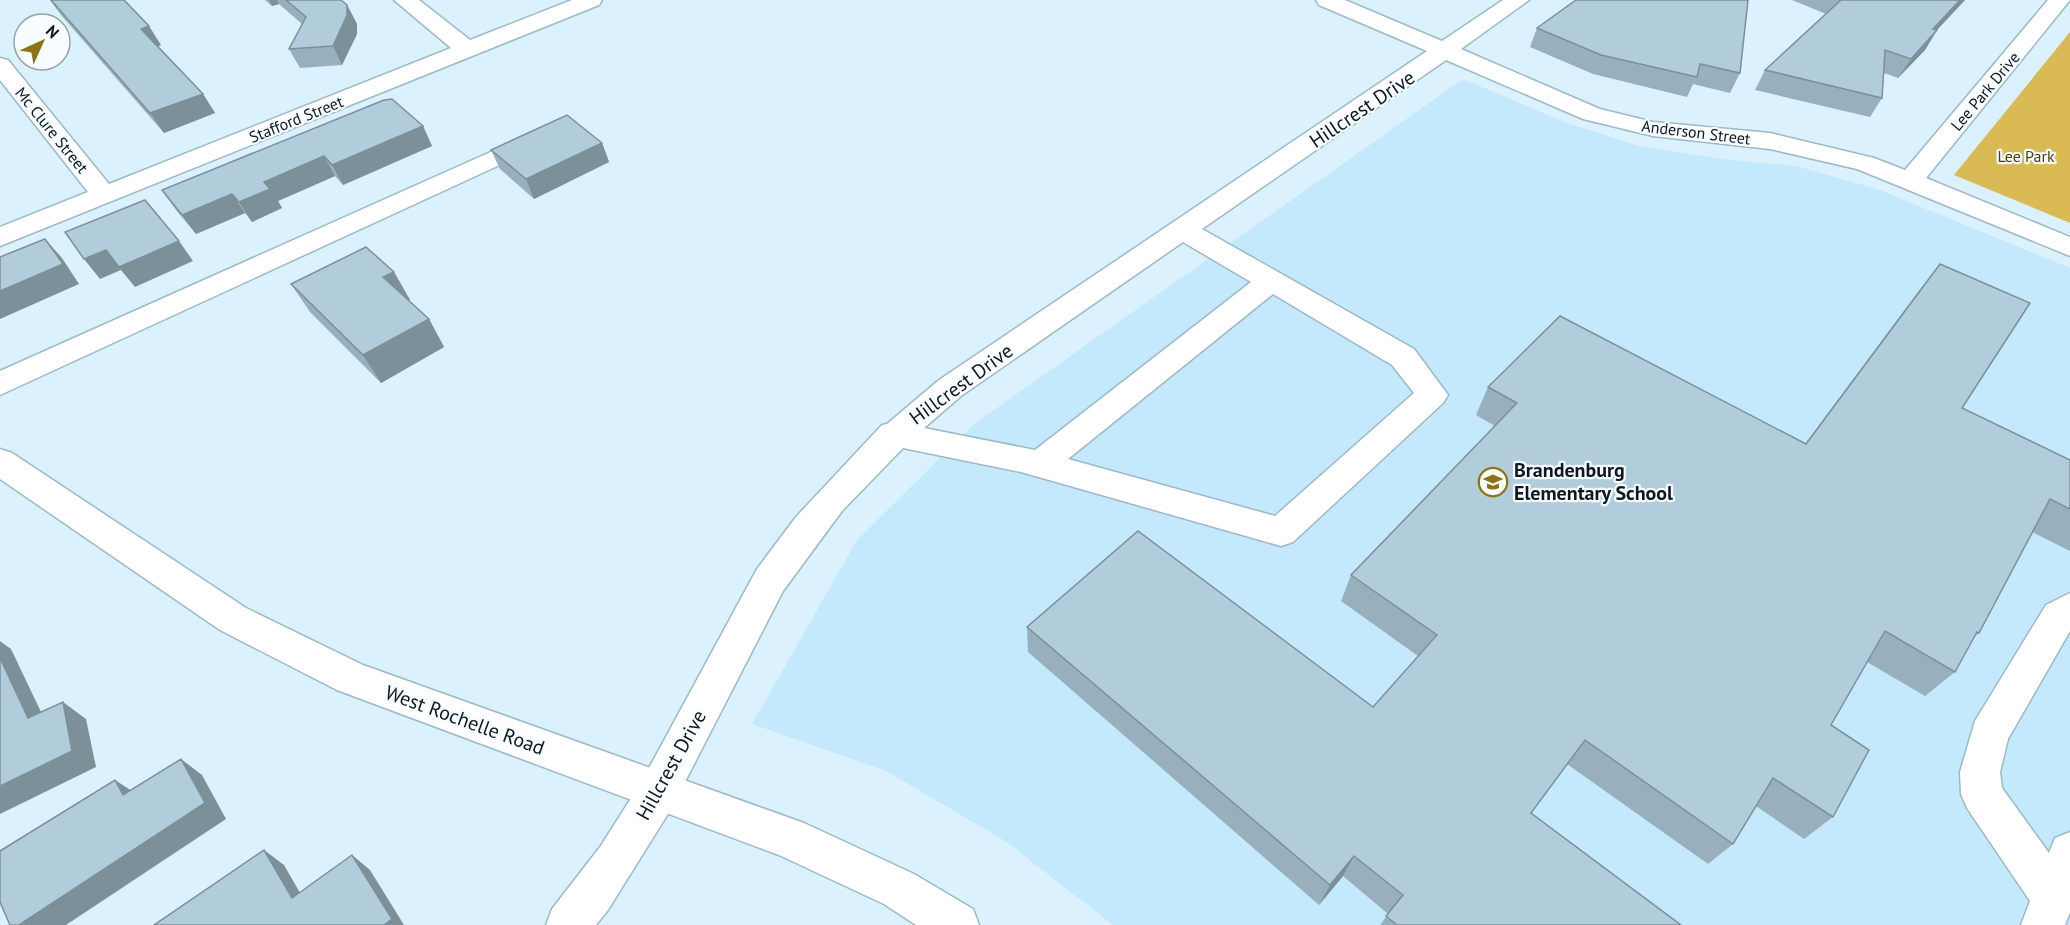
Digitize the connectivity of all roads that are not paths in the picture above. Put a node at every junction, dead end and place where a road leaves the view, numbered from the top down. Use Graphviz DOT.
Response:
graph roads {
  1 [pos="405,0"];
  2 [pos="591,0"];
  3 [pos="1327,0"];
  4 [pos="1518,0"];
  5 [pos="2060,0"];
  6 [pos="468,50"];
  7 [pos="1445,52"];
  8 [pos="0,65"];
  9 [pos="495,158"];
  10 [pos="1910,181"];
  11 [pos="104,195"];
  12 [pos="1183,230"];
  13 [pos="0,237"];
  14 [pos="2070,247"];
  15 [pos="1271,281"];
  16 [pos="0,384"];
  17 [pos="893,434"];
  18 [pos="0,462"];
  19 [pos="1040,465"];
  20 [pos="2070,609"];
  21 [pos="659,790"];
  22 [pos="2070,853"];
  23 [pos="2049,912"];
  24 [pos="568,925"];
  25 [pos="957,925"];
  1 -- 6 [label="street"];
  2 -- 6 [label="street, Stafford Street"];
  3 -- 7 [label="street, Anderson Street"];
  4 -- 7 [label="street, Hillcrest Drive"];
  5 -- 10 [label="street, Lee Park Drive"];
  6 -- 11 [label="street, Stafford Street"];
  7 -- 10 [label="street, Anderson Street"];
  7 -- 12 [label="street, Hillcrest Drive"];
  8 -- 11 [label="street, Mc Clure Street"];
  9 -- 16 [label="street"];
  10 -- 14 [label="street, Anderson Street"];
  11 -- 13 [label="street, Stafford Street"];
  12 -- 15 [label="street"];
  12 -- 17 [label="street, Hillcrest Drive"];
  15 -- 19 [label="street"];
  15 -- 19 [label="street"];
  17 -- 19 [label="street"];
  17 -- 21 [label="street, Hillcrest Drive"];
  18 -- 21 [label="street, West Rochelle Road"];
  20 -- 23 [label="street"];
  21 -- 24 [label="street, Hillcrest Drive"];
  21 -- 25 [label="street, West Rochelle Road"];
  22 -- 23 [label="street"];
}
